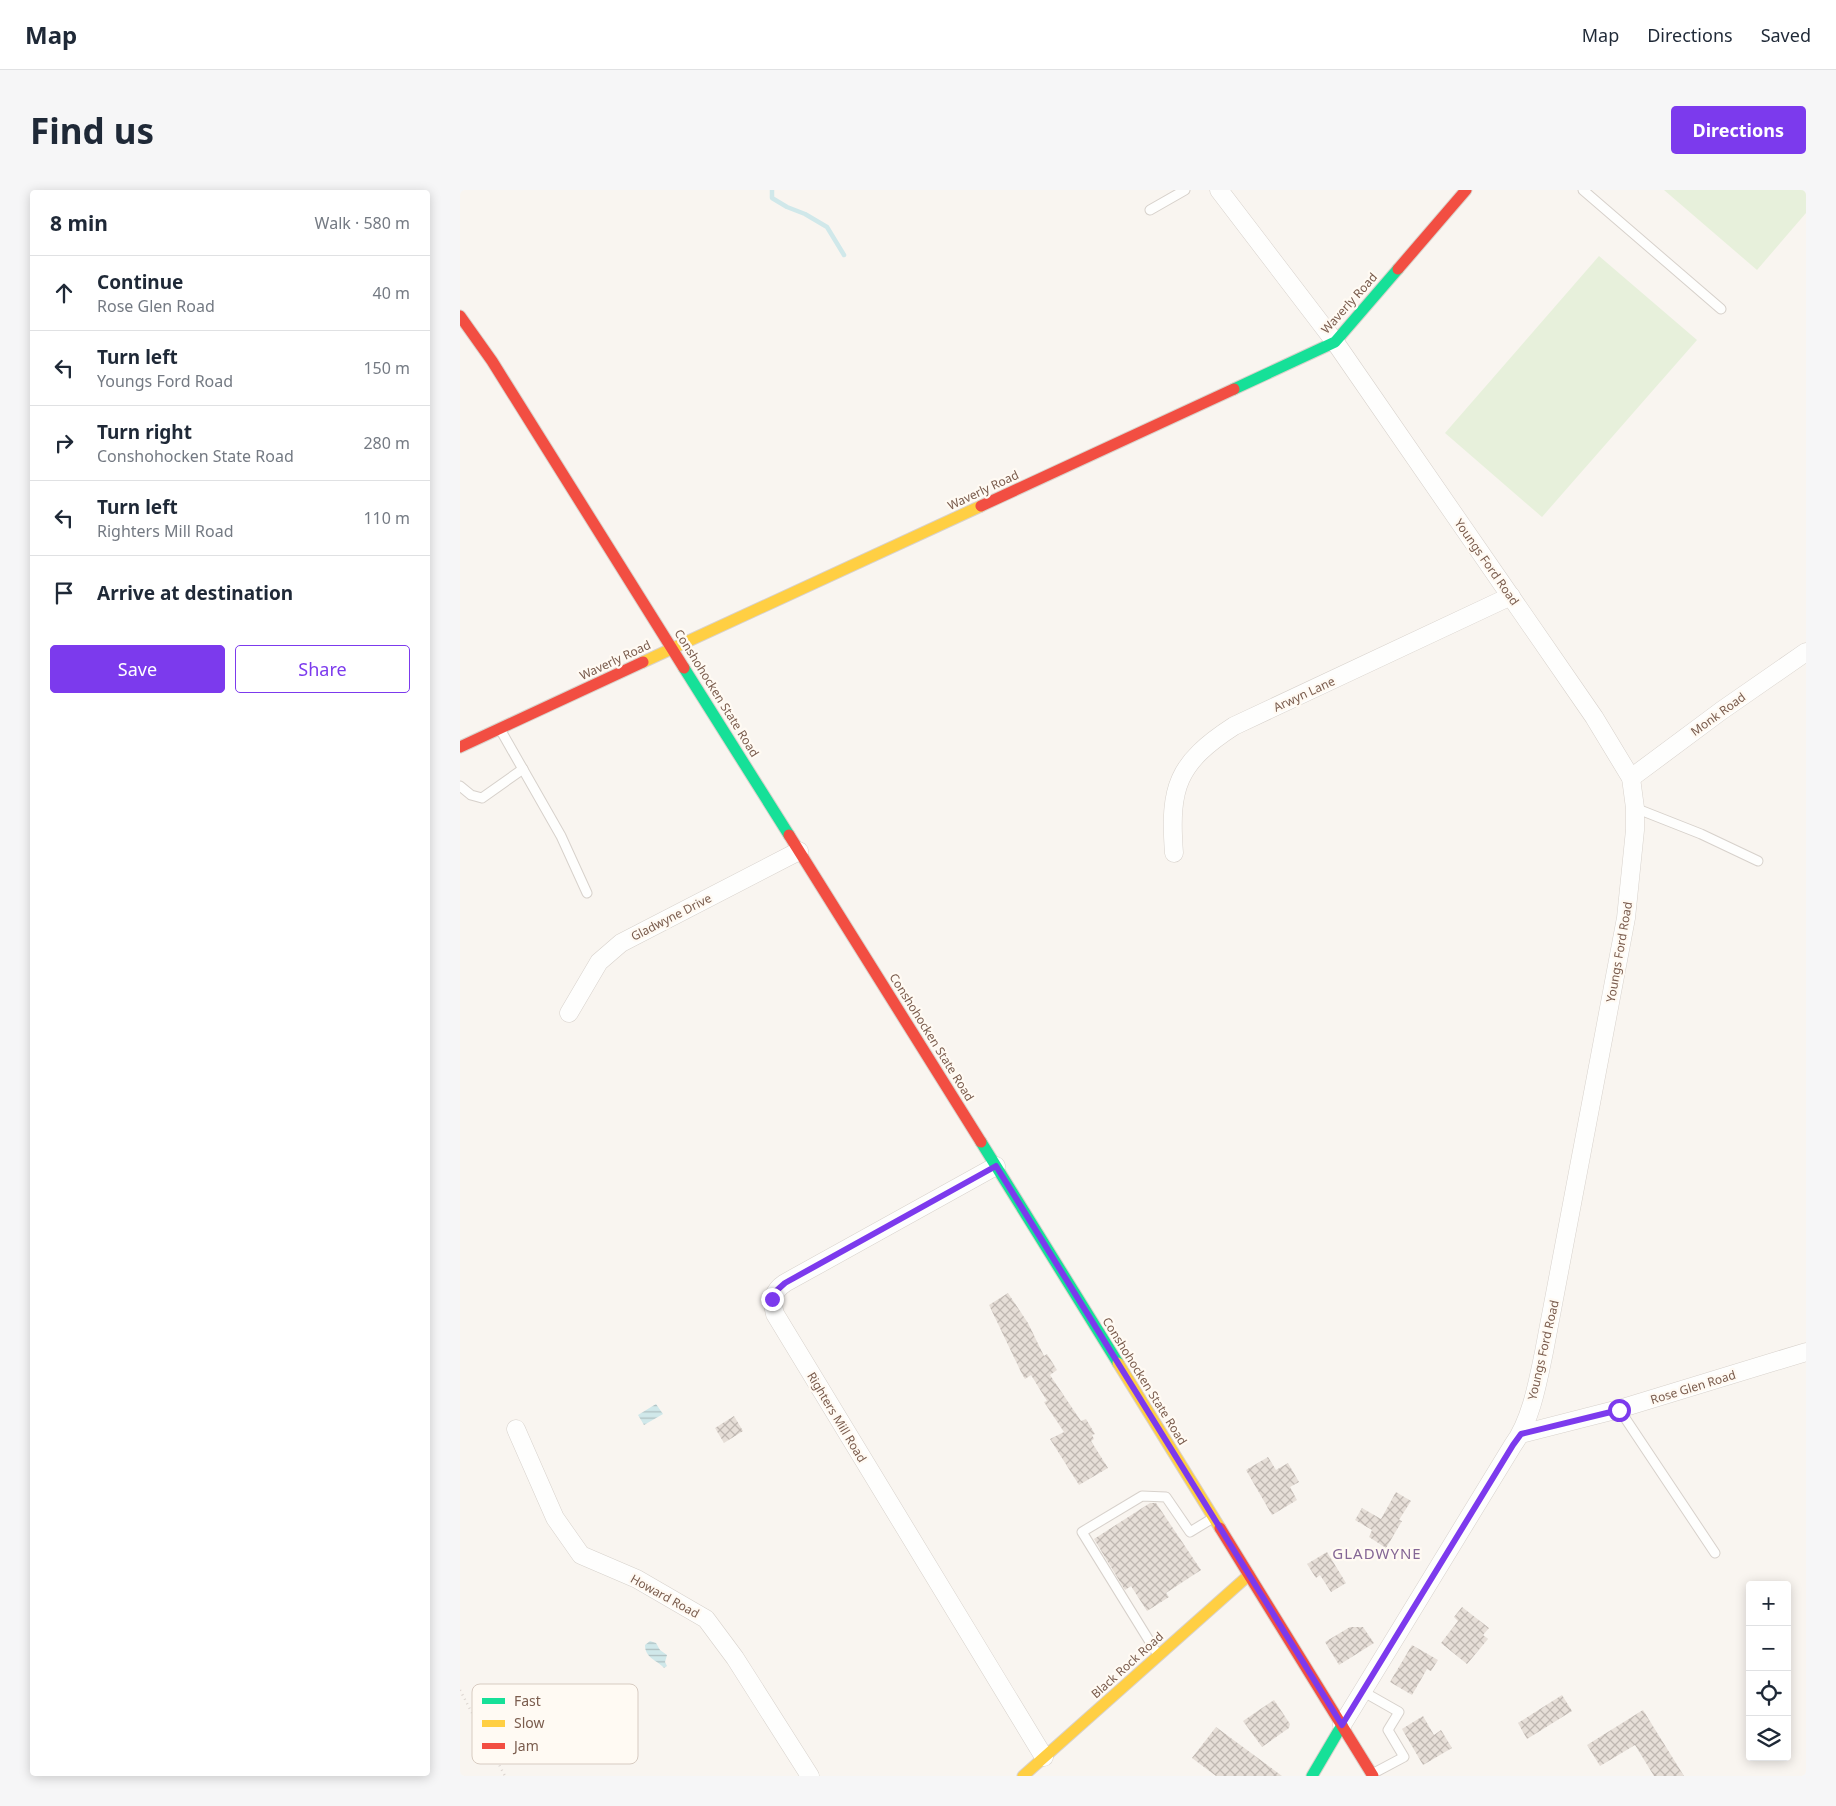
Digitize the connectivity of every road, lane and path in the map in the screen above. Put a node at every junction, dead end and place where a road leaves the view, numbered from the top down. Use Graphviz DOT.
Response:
graph roads {
  1 [pos="1185,190"];
  2 [pos="1219,190"];
  3 [pos="1466,190"];
  4 [pos="1583,190"];
  5 [pos="1150,210"];
  6 [pos="1720,310"];
  7 [pos="460,316"];
  8 [pos="1335,342"];
  9 [pos="1510,596"];
  10 [pos="672,649"];
  11 [pos="1806,652"];
  12 [pos="500,729"];
  13 [pos="460,747"];
  14 [pos="523,769"];
  15 [pos="1631,778"];
  16 [pos="460,786"];
  17 [pos="1635,808"];
  18 [pos="799,851"];
  19 [pos="1174,853"];
  20 [pos="1758,861"];
  21 [pos="586,893"];
  22 [pos="569,1013"];
  23 [pos="996,1166"];
  24 [pos="1806,1352"];
  25 [pos="1619,1410"];
  26 [pos="516,1429"];
  27 [pos="1521,1434"];
  28 [pos="1214,1518"];
  29 [pos="1714,1553"];
  30 [pos="1249,1575"];
  31 [pos="1158,1656"];
  32 [pos="460,1690"];
  33 [pos="1362,1691"];
  34 [pos="472,1713"];
  35 [pos="1342,1725"];
  36 [pos="1044,1757"];
  37 [pos="499,1764"];
  38 [pos="1373,1775"];
  39 [pos="505,1776"];
  40 [pos="810,1776"];
  41 [pos="1023,1776"];
  42 [pos="1312,1776"];
  1 -- 5 [label="lane"];
  2 -- 8 [label="street, Youngs Ford Road"];
  3 -- 8 [label="main road, Waverly Road"];
  4 -- 6 [label="lane"];
  7 -- 10 [label="main road, Conshohocken State Road"];
  8 -- 9 [label="street, Youngs Ford Road"];
  8 -- 10 [label="main road, Waverly Road"];
  9 -- 15 [label="street, Youngs Ford Road"];
  9 -- 19 [label="street, Arwyn Lane"];
  10 -- 12 [label="main road, Waverly Road"];
  10 -- 18 [label="main road, Conshohocken State Road"];
  11 -- 15 [label="street, Monk Road"];
  12 -- 13 [label="main road, Waverly Road"];
  12 -- 14 [label="lane"];
  14 -- 16 [label="lane"];
  14 -- 21 [label="lane"];
  15 -- 17 [label="street, Youngs Ford Road"];
  17 -- 20 [label="lane"];
  17 -- 27 [label="street, Youngs Ford Road"];
  18 -- 22 [label="street, Gladwyne Drive"];
  18 -- 23 [label="main road, Conshohocken State Road"];
  23 -- 28 [label="main road, Conshohocken State Road"];
  23 -- 36 [label="street, Righters Mill Road"];
  24 -- 25 [label="street, Rose Glen Road"];
  25 -- 27 [label="street, Rose Glen Road"];
  25 -- 29 [label="lane"];
  26 -- 40 [label="street, Howard Road"];
  27 -- 33 [label="street, Youngs Ford Road"];
  28 -- 30 [label="main road, Conshohocken State Road"];
  28 -- 31 [label="lane"];
  30 -- 31 [label="main road, Black Rock Road"];
  30 -- 35 [label="main road, Conshohocken State Road"];
  31 -- 36 [label="main road, Black Rock Road"];
  32 -- 34 [label="path"];
  33 -- 35 [label="street, Youngs Ford Road"];
  33 -- 38 [label="lane"];
  35 -- 38 [label="main road, Conshohocken State Road"];
  35 -- 42 [label="main road, Youngs Ford Road"];
  36 -- 41 [label="main road, Black Rock Road"];
  37 -- 39 [label="path"];
}
